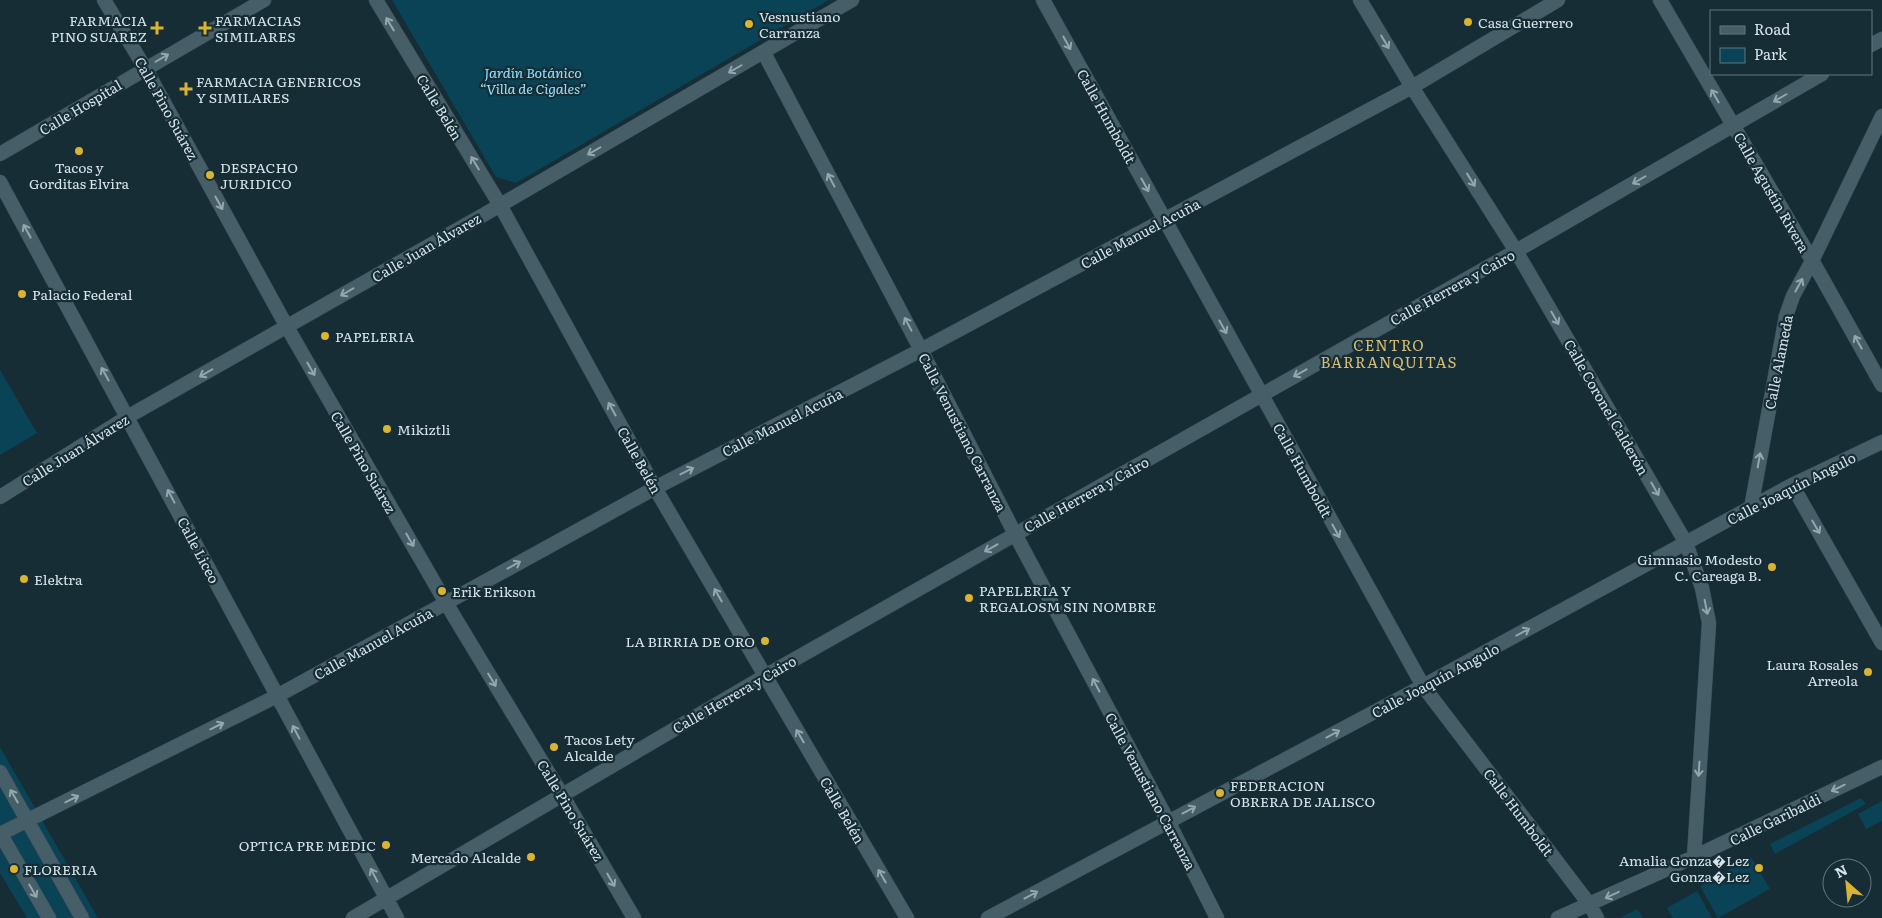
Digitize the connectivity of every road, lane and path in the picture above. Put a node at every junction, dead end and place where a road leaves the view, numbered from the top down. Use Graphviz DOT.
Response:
graph roads {
  1 [pos="104,0"];
  2 [pos="264,0"];
  3 [pos="376,0"];
  4 [pos="852,0"];
  5 [pos="1043,0"];
  6 [pos="1360,0"];
  7 [pos="1558,0"];
  8 [pos="1660,0"];
  9 [pos="764,53"];
  10 [pos="145,68"];
  11 [pos="1820,75"];
  12 [pos="1412,87"];
  13 [pos="1882,116"];
  14 [pos="1733,126"];
  15 [pos="0,154"];
  16 [pos="0,182"];
  17 [pos="500,205"];
  18 [pos="1164,220"];
  19 [pos="1516,251"];
  20 [pos="1812,261"];
  21 [pos="287,327"];
  22 [pos="921,350"];
  23 [pos="1882,385"];
  24 [pos="1261,395"];
  25 [pos="129,416"];
  26 [pos="1882,442"];
  27 [pos="1792,485"];
  28 [pos="655,488"];
  29 [pos="0,497"];
  30 [pos="1751,508"];
  31 [pos="1015,534"];
  32 [pos="1686,544"];
  33 [pos="446,603"];
  34 [pos="1882,642"];
  35 [pos="765,676"];
  36 [pos="1423,686"];
  37 [pos="277,696"];
  38 [pos="1882,768"];
  39 [pos="0,772"];
  40 [pos="562,795"];
  41 [pos="28,820"];
  42 [pos="1168,821"];
  43 [pos="0,834"];
  44 [pos="1694,857"];
  45 [pos="386,898"];
  46 [pos="1590,905"];
  47 [pos="48,918"];
  48 [pos="82,918"];
  49 [pos="353,918"];
  50 [pos="397,918"];
  51 [pos="634,918"];
  52 [pos="907,918"];
  53 [pos="988,918"];
  54 [pos="1217,918"];
  55 [pos="1558,918"];
  56 [pos="1597,918"];
  1 -- 10 [label="street, Calle Pino Suárez"];
  10 -- 2 [label="street, Calle Hospital, one-way"];
  17 -- 3 [label="street, Calle Belén, one-way"];
  4 -- 9 [label="street, Calle Juan Álvarez"];
  5 -- 18 [label="street, Calle Humboldt, one-way"];
  6 -- 12 [label="street, Calle Coronel Calderón, one-way"];
  7 -- 12 [label="street, Calle Manuel Acuña"];
  14 -- 8 [label="street, Calle Agustín Rivera, one-way"];
  9 -- 17 [label="street, Calle Juan Álvarez, one-way"];
  22 -- 9 [label="street, Calle Venustiano Carranza, one-way"];
  10 -- 15 [label="street, Calle Hospital"];
  10 -- 21 [label="street, Calle Pino Suárez, one-way"];
  11 -- 14 [label="street, Calle Herrera y Cairo, one-way"];
  12 -- 18 [label="street, Calle Manuel Acuña"];
  12 -- 19 [label="street, Calle Coronel Calderón, one-way"];
  13 -- 20 [label="street, Calle Alameda"];
  14 -- 19 [label="street, Calle Herrera y Cairo, one-way"];
  14 -- 20 [label="street, Calle Agustín Rivera"];
  25 -- 16 [label="street, Calle Liceo, one-way"];
  17 -- 21 [label="street, Calle Juan Álvarez, one-way"];
  28 -- 17 [label="street, Calle Belén, one-way"];
  18 -- 22 [label="street, Calle Manuel Acuña"];
  18 -- 24 [label="street, Calle Humboldt, one-way"];
  19 -- 24 [label="street, Calle Herrera y Cairo, one-way"];
  19 -- 32 [label="street, Calle Coronel Calderón, one-way"];
  23 -- 20 [label="street, Calle Agustín Rivera, one-way"];
  30 -- 20 [label="street, Calle Alameda, one-way"];
  21 -- 25 [label="street, Calle Juan Álvarez, one-way"];
  21 -- 33 [label="street, Calle Pino Suárez, one-way"];
  28 -- 22 [label="street, Calle Manuel Acuña, one-way"];
  22 -- 31 [label="street, Calle Venustiano Carranza"];
  24 -- 31 [label="street, Calle Herrera y Cairo"];
  24 -- 36 [label="street, Calle Humboldt, one-way"];
  25 -- 29 [label="street, Calle Juan Álvarez"];
  37 -- 25 [label="street, Calle Liceo, one-way"];
  26 -- 27 [label="street, Calle Joaquín Angulo"];
  27 -- 30 [label="street, Calle Joaquín Angulo"];
  27 -- 34 [label="street, one-way"];
  33 -- 28 [label="street, Calle Manuel Acuña, one-way"];
  35 -- 28 [label="street, Calle Belén, one-way"];
  30 -- 32 [label="street, Calle Joaquín Angulo"];
  31 -- 35 [label="street, Calle Herrera y Cairo, one-way"];
  42 -- 31 [label="street, Calle Venustiano Carranza, one-way"];
  36 -- 32 [label="street, Calle Joaquín Angulo, one-way"];
  32 -- 44 [label="street, Calle Coronel Calderón, one-way"];
  33 -- 37 [label="street, Calle Manuel Acuña"];
  33 -- 40 [label="street, Calle Pino Suárez, one-way"];
  35 -- 40 [label="street, Calle Herrera y Cairo"];
  52 -- 35 [label="street, Calle Belén, one-way"];
  42 -- 36 [label="street, Calle Joaquín Angulo, one-way"];
  36 -- 46 [label="street, Calle Humboldt"];
  41 -- 37 [label="street, Calle Manuel Acuña, one-way"];
  45 -- 37 [label="street, Calle Liceo, one-way"];
  38 -- 44 [label="street, Calle Garibaldi, one-way"];
  41 -- 39 [label="street, one-way"];
  40 -- 45 [label="street, Calle Herrera y Cairo"];
  40 -- 51 [label="street, Calle Pino Suárez, one-way"];
  41 -- 43 [label="street, Calle Manuel Acuña"];
  41 -- 48 [label="street"];
  53 -- 42 [label="street, Calle Joaquín Angulo, one-way"];
  42 -- 54 [label="street, Calle Venustiano Carranza"];
  43 -- 47 [label="street, one-way"];
  44 -- 46 [label="street, Calle Garibaldi, one-way"];
  45 -- 49 [label="street, Calle Herrera y Cairo"];
  45 -- 50 [label="street, Calle Liceo"];
  46 -- 55 [label="street, Calle Garibaldi"];
  46 -- 56 [label="street, Calle Humboldt"];
}
